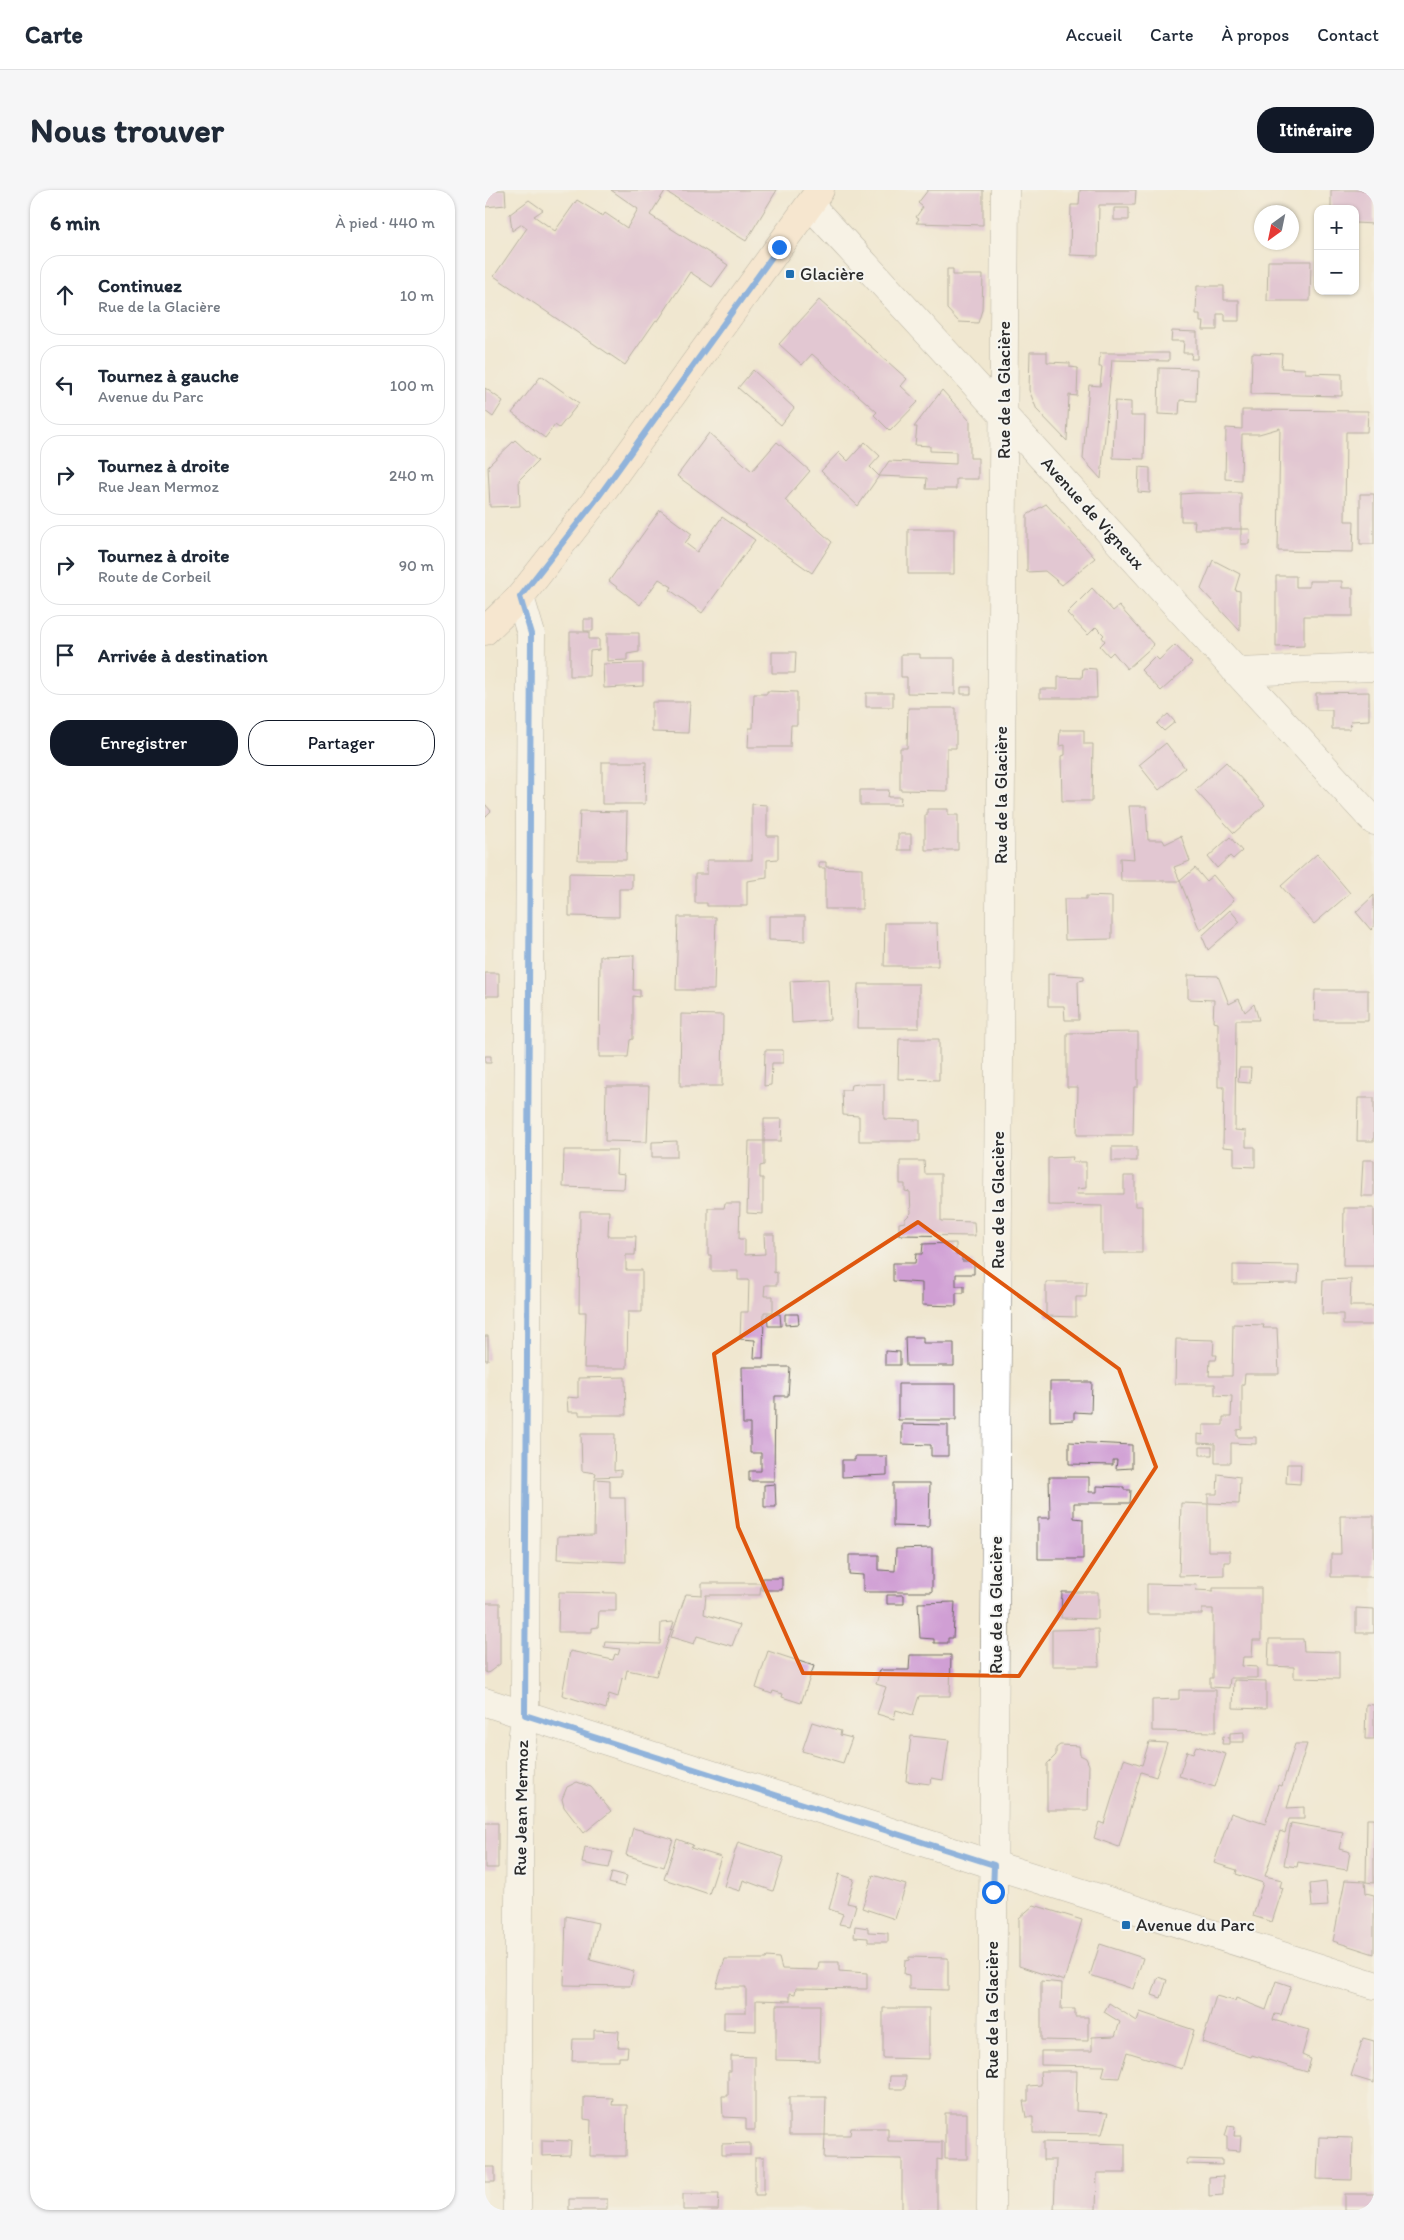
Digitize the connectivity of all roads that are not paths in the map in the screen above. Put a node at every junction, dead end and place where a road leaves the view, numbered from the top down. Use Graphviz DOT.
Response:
graph roads {
  1 [pos="1005,190"];
  2 [pos="815,198"];
  3 [pos="1004,414"];
  4 [pos="520,597"];
  5 [pos="485,631"];
  6 [pos="1374,667"];
  7 [pos="1236,672"];
  8 [pos="1374,821"];
  9 [pos="485,1702"];
  10 [pos="525,1715"];
  11 [pos="994,1865"];
  12 [pos="1374,1985"];
  13 [pos="517,2210"];
  14 [pos="991,2210"];
  1 -- 3 [label="street, Rue de la Glacière"];
  2 -- 3 [label="street, Avenue de Vigneux"];
  2 -- 4 [label="main road"];
  3 -- 7 [label="street, Avenue de Vigneux"];
  3 -- 11 [label="street, Rue de la Glacière"];
  4 -- 5 [label="main road"];
  4 -- 10 [label="street, Rue Jean Mermoz"];
  6 -- 7 [label="street"];
  7 -- 8 [label="street, Avenue de Vigneux"];
  9 -- 10 [label="street"];
  10 -- 11 [label="street"];
  10 -- 13 [label="street, Rue Jean Mermoz"];
  11 -- 12 [label="street"];
  11 -- 14 [label="street, Rue de la Glacière"];
}
